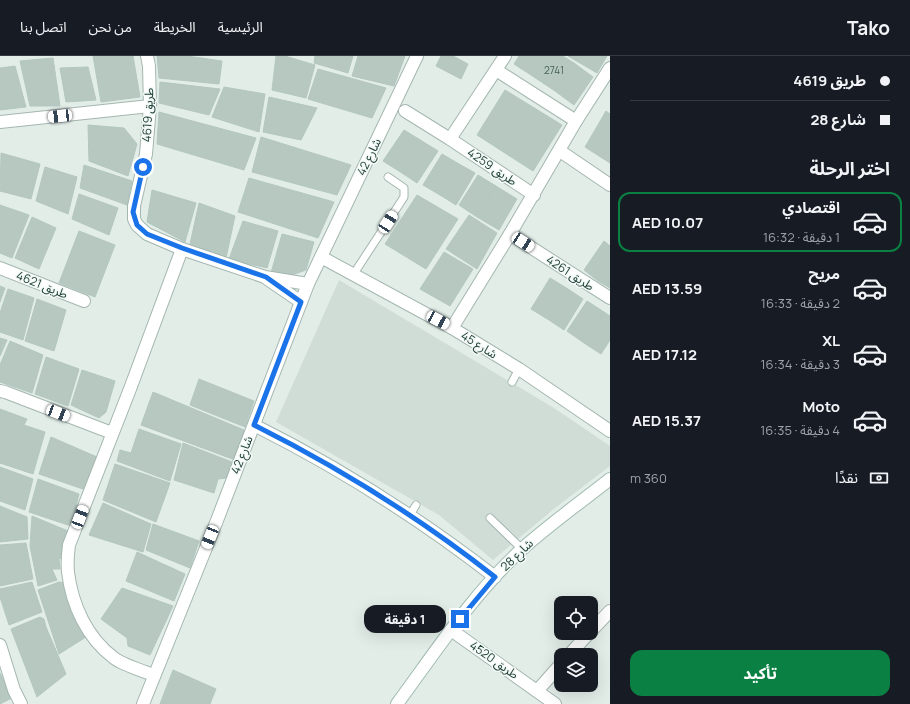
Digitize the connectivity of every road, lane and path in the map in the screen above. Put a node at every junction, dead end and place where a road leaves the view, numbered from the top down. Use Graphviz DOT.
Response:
graph roads {
  1 [pos="147,56"];
  2 [pos="417,56"];
  3 [pos="504,56"];
  4 [pos="610,68"];
  5 [pos="496,70"];
  6 [pos="150,106"];
  7 [pos="405,111"];
  8 [pos="0,122"];
  9 [pos="576,122"];
  10 [pos="450,139"];
  11 [pos="560,151"];
  12 [pos="388,177"];
  13 [pos="610,185"];
  14 [pos="534,195"];
  15 [pos="510,234"];
  16 [pos="182,248"];
  17 [pos="321,257"];
  18 [pos="0,268"];
  19 [pos="353,274"];
  20 [pos="266,277"];
  21 [pos="308,284"];
  22 [pos="610,298"];
  23 [pos="84,301"];
  24 [pos="301,302"];
  25 [pos="452,328"];
  26 [pos="519,369"];
  27 [pos="512,382"];
  28 [pos="0,391"];
  29 [pos="254,425"];
  30 [pos="610,432"];
  31 [pos="112,434"];
  32 [pos="610,479"];
  33 [pos="490,518"];
  34 [pos="522,549"];
  35 [pos="495,577"];
  36 [pos="610,610"];
  37 [pos="598,623"];
  38 [pos="451,630"];
  39 [pos="583,640"];
  40 [pos="0,645"];
  41 [pos="575,648"];
  42 [pos="554,672"];
  43 [pos="154,675"];
  44 [pos="537,691"];
  45 [pos="21,704"];
  46 [pos="143,704"];
  47 [pos="397,704"];
  48 [pos="555,704"];
  1 -- 6 [label="street, طريق 4619"];
  2 -- 17 [label="street, شارع 42"];
  3 -- 5 [label="street"];
  4 -- 9 [label="street"];
  5 -- 9 [label="street"];
  5 -- 10 [label="street"];
  6 -- 8 [label="street"];
  6 -- 16 [label="street, طريق 4619"];
  7 -- 10 [label="street, طريق 4259"];
  9 -- 11 [label="street"];
  10 -- 14 [label="street, طريق 4259"];
  11 -- 13 [label="street"];
  11 -- 14 [label="street"];
  12 -- 19 [label="lane"];
  14 -- 15 [label="street"];
  15 -- 22 [label="street, طريق 4261"];
  15 -- 25 [label="street"];
  16 -- 20 [label="street, طريق 4619"];
  16 -- 31 [label="street"];
  17 -- 19 [label="street, شارع 45"];
  17 -- 21 [label="street, شارع 42"];
  18 -- 23 [label="street, طريق 4621"];
  19 -- 25 [label="street, شارع 45"];
  20 -- 21 [label="street, طريق 4619"];
  20 -- 24 [label="street, طريق 4619"];
  21 -- 24 [label="street, شارع 42"];
  24 -- 29 [label="street, شارع 42"];
  25 -- 26 [label="street, شارع 45"];
  26 -- 27 [label="lane"];
  26 -- 30 [label="street, شارع 45"];
  28 -- 31 [label="street"];
  29 -- 35 [label="street"];
  29 -- 43 [label="street, شارع 42"];
  31 -- 43 [label="street"];
  32 -- 34 [label="street, شارع 28"];
  33 -- 34 [label="lane"];
  34 -- 35 [label="street, شارع 28"];
  35 -- 38 [label="street, شارع 28"];
  36 -- 37 [label="street"];
  38 -- 44 [label="street, طريق 4520"];
  38 -- 47 [label="street, شارع 28"];
  39 -- 41 [label="street"];
  40 -- 45 [label="street"];
  42 -- 44 [label="street"];
  43 -- 46 [label="street, شارع 42"];
  44 -- 48 [label="street, طريق 4520"];
}
